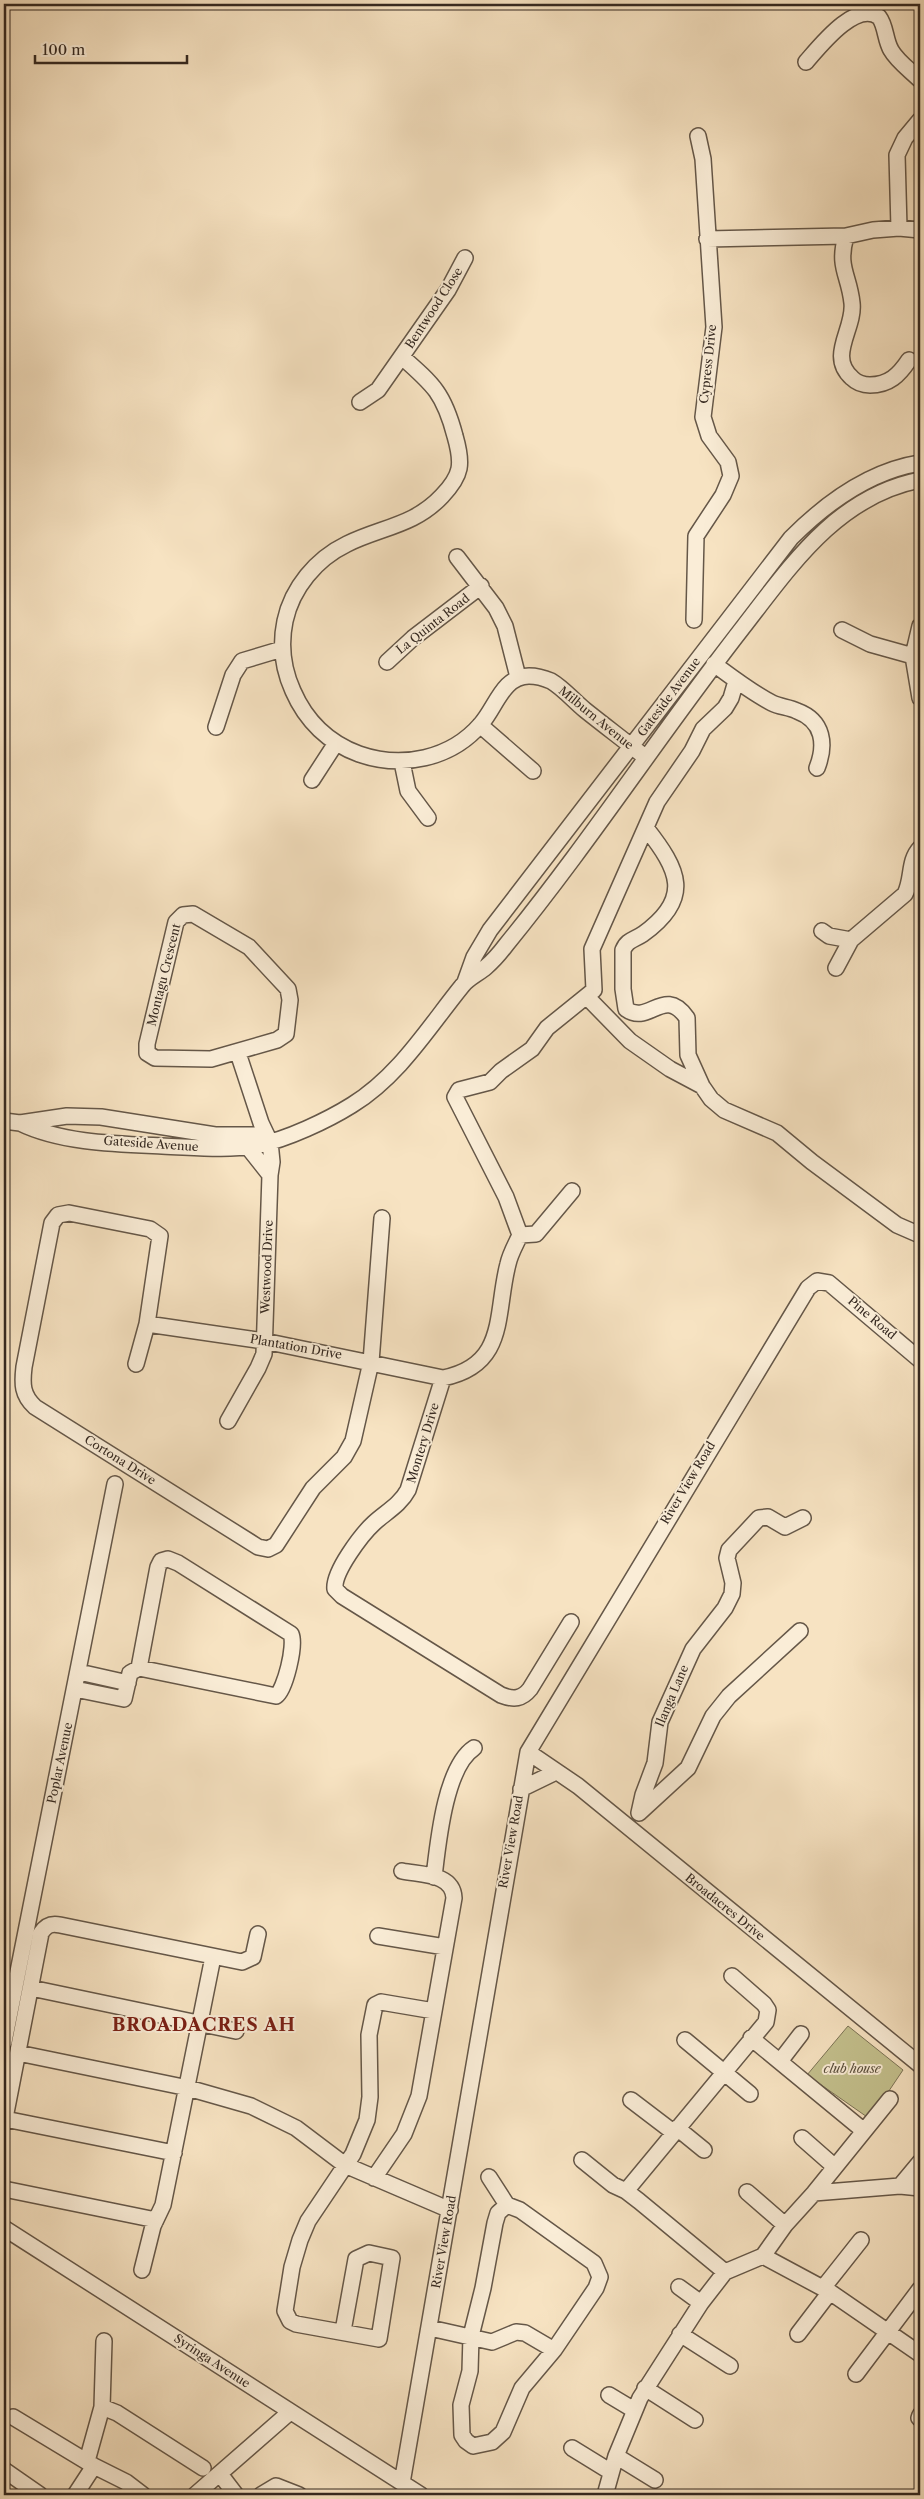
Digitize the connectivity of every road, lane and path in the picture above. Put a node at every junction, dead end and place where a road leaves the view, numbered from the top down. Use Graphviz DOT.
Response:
graph roads {
  1 [pos="806,62"];
  2 [pos="920,80"];
  3 [pos="920,120"];
  4 [pos="698,136"];
  5 [pos="899,228"];
  6 [pos="920,230"];
  7 [pos="846,236"];
  8 [pos="707,239"];
  9 [pos="465,258"];
  10 [pos="402,357"];
  11 [pos="909,360"];
  12 [pos="360,402"];
  13 [pos="920,463"];
  14 [pos="920,480"];
  15 [pos="457,557"];
  16 [pos="480,586"];
  17 [pos="694,620"];
  18 [pos="920,626"];
  19 [pos="842,630"];
  20 [pos="282,649"];
  21 [pos="913,656"];
  22 [pos="387,662"];
  23 [pos="714,664"];
  24 [pos="518,677"];
  25 [pos="736,681"];
  26 [pos="920,698"];
  27 [pos="480,725"];
  28 [pos="216,727"];
  29 [pos="336,743"];
  30 [pos="631,746"];
  31 [pos="645,757"];
  32 [pos="402,762"];
  33 [pos="817,768"];
  34 [pos="533,771"];
  35 [pos="312,780"];
  36 [pos="428,818"];
  37 [pos="646,828"];
  38 [pos="920,848"];
  39 [pos="822,931"];
  40 [pos="851,940"];
  41 [pos="836,968"];
  42 [pos="465,982"];
  43 [pos="587,997"];
  44 [pos="238,1052"];
  45 [pos="702,1086"];
  46 [pos="4,1121"];
  47 [pos="20,1123"];
  48 [pos="274,1138"];
  49 [pos="247,1146"];
  50 [pos="270,1175"];
  51 [pos="572,1191"];
  52 [pos="382,1218"];
  53 [pos="520,1235"];
  54 [pos="920,1235"];
  55 [pos="821,1280"];
  56 [pos="147,1324"];
  57 [pos="264,1341"];
  58 [pos="920,1360"];
  59 [pos="371,1362"];
  60 [pos="136,1364"];
  61 [pos="443,1378"];
  62 [pos="228,1421"];
  63 [pos="115,1484"];
  64 [pos="803,1518"];
  65 [pos="570,1622"];
  66 [pos="800,1632"];
  67 [pos="139,1668"];
  68 [pos="79,1672"];
  69 [pos="128,1683"];
  70 [pos="75,1689"];
  71 [pos="474,1748"];
  72 [pos="528,1752"];
  73 [pos="556,1772"];
  74 [pos="520,1789"];
  75 [pos="639,1813"];
  76 [pos="630,1830"];
  77 [pos="402,1871"];
  78 [pos="434,1877"];
  79 [pos="258,1934"];
  80 [pos="378,1936"];
  81 [pos="445,1947"];
  82 [pos="213,1957"];
  83 [pos="732,1976"];
  84 [pos="31,1988"];
  85 [pos="434,2011"];
  86 [pos="201,2024"];
  87 [pos="236,2031"];
  88 [pos="801,2034"];
  89 [pos="751,2038"];
  90 [pos="684,2040"];
  91 [pos="4,2042"];
  92 [pos="18,2053"];
  93 [pos="781,2060"];
  94 [pos="919,2062"];
  95 [pos="724,2072"];
  96 [pos="188,2088"];
  97 [pos="750,2094"];
  98 [pos="632,2100"];
  99 [pos="890,2100"];
  100 [pos="4,2121"];
  101 [pos="675,2130"];
  102 [pos="864,2131"];
  103 [pos="802,2138"];
  104 [pos="704,2150"];
  105 [pos="174,2153"];
  106 [pos="582,2160"];
  107 [pos="920,2162"];
  108 [pos="345,2165"];
  109 [pos="835,2167"];
  110 [pos="489,2177"];
  111 [pos="374,2178"];
  112 [pos="900,2186"];
  113 [pos="920,2188"];
  114 [pos="4,2189"];
  115 [pos="626,2191"];
  116 [pos="747,2192"];
  117 [pos="814,2193"];
  118 [pos="507,2205"];
  119 [pos="450,2210"];
  120 [pos="156,2220"];
  121 [pos="785,2225"];
  122 [pos="4,2228"];
  123 [pos="861,2240"];
  124 [pos="763,2256"];
  125 [pos="142,2270"];
  126 [pos="725,2272"];
  127 [pos="678,2287"];
  128 [pos="920,2289"];
  129 [pos="826,2290"];
  130 [pos="701,2303"];
  131 [pos="430,2328"];
  132 [pos="888,2330"];
  133 [pos="343,2331"];
  134 [pos="680,2334"];
  135 [pos="798,2334"];
  136 [pos="471,2336"];
  137 [pos="104,2341"];
  138 [pos="554,2350"];
  139 [pos="920,2354"];
  140 [pos="730,2366"];
  141 [pos="856,2374"];
  142 [pos="645,2388"];
  143 [pos="609,2395"];
  144 [pos="102,2407"];
  145 [pos="634,2410"];
  146 [pos="290,2412"];
  147 [pos="13,2417"];
  148 [pos="695,2420"];
  149 [pos="572,2448"];
  150 [pos="616,2456"];
  151 [pos="90,2464"];
  152 [pos="203,2468"];
  153 [pos="4,2470"];
  154 [pos="611,2472"];
  155 [pos="220,2474"];
  156 [pos="655,2480"];
  157 [pos="402,2483"];
  158 [pos="40,2495"];
  159 [pos="74,2495"];
  160 [pos="143,2495"];
  161 [pos="195,2495"];
  162 [pos="236,2495"];
  163 [pos="261,2495"];
  164 [pos="299,2495"];
  165 [pos="421,2495"];
  166 [pos="605,2495"];
  1 -- 2 [label="street"];
  3 -- 5 [label="street"];
  4 -- 8 [label="street, Cypress Drive"];
  5 -- 6 [label="street"];
  5 -- 7 [label="street"];
  7 -- 8 [label="street"];
  7 -- 11 [label="street"];
  8 -- 17 [label="street, Cypress Drive"];
  9 -- 10 [label="street, Bentwood Close"];
  10 -- 12 [label="street, Bentwood Close"];
  10 -- 20 [label="street, Bentwood Close"];
  13 -- 30 [label="street, Gateside Avenue"];
  14 -- 23 [label="street, Gateside Avenue"];
  15 -- 16 [label="street"];
  16 -- 22 [label="street, La Quinta Road"];
  16 -- 24 [label="street"];
  18 -- 21 [label="street"];
  19 -- 21 [label="street"];
  20 -- 28 [label="street"];
  20 -- 29 [label="street"];
  21 -- 26 [label="street"];
  23 -- 25 [label="street"];
  23 -- 31 [label="street, Gateside Avenue"];
  24 -- 27 [label="street"];
  24 -- 30 [label="street, Milburn Avenue"];
  25 -- 33 [label="street"];
  25 -- 37 [label="street"];
  27 -- 32 [label="street"];
  27 -- 34 [label="street"];
  29 -- 32 [label="street"];
  29 -- 35 [label="street"];
  30 -- 31 [label="street, Milburn Avenue"];
  30 -- 42 [label="street, Gateside Avenue"];
  31 -- 42 [label="street, Gateside Avenue"];
  32 -- 36 [label="street"];
  37 -- 43 [label="street"];
  37 -- 45 [label="street"];
  38 -- 40 [label="street"];
  39 -- 40 [label="street"];
  40 -- 41 [label="street"];
  42 -- 48 [label="street, Gateside Avenue"];
  43 -- 45 [label="street"];
  43 -- 53 [label="street"];
  44 -- 44 [label="street, Montagu Crescent"];
  44 -- 48 [label="street"];
  45 -- 54 [label="street"];
  46 -- 47 [label="street, Gateside Avenue"];
  47 -- 48 [label="street, Gateside Avenue"];
  47 -- 49 [label="street, Gateside Avenue"];
  48 -- 49 [label="street, Gateside Avenue"];
  48 -- 50 [label="street, Westwood Drive"];
  49 -- 50 [label="street"];
  50 -- 57 [label="street, Westwood Drive"];
  51 -- 53 [label="street"];
  52 -- 59 [label="street, Cortona Drive"];
  53 -- 61 [label="street"];
  55 -- 58 [label="street, Pine Road"];
  55 -- 72 [label="street, River View Road"];
  56 -- 57 [label="street, Plantation Drive"];
  56 -- 59 [label="street, Cortona Drive"];
  56 -- 60 [label="street, Cortona Drive"];
  57 -- 59 [label="street, Plantation Drive"];
  57 -- 62 [label="street, Westwood Drive"];
  59 -- 61 [label="street, Plantation Drive"];
  61 -- 65 [label="street, Montery Drive"];
  63 -- 68 [label="street, Poplar Avenue"];
  64 -- 75 [label="street, Ilanga Lane"];
  66 -- 75 [label="street, Ilanga Lane"];
  67 -- 67 [label="street"];
  67 -- 69 [label="street"];
  68 -- 69 [label="street"];
  68 -- 70 [label="street, Poplar Avenue"];
  69 -- 70 [label="street"];
  70 -- 91 [label="street, Poplar Avenue"];
  71 -- 78 [label="street"];
  72 -- 73 [label="street, Broadacres Drive"];
  72 -- 74 [label="street, River View Road"];
  73 -- 74 [label="street"];
  73 -- 76 [label="street, Broadacres Drive"];
  74 -- 119 [label="street, River View Road"];
  75 -- 76 [label="street, Ilanga Lane"];
  76 -- 94 [label="street, Broadacres Drive"];
  77 -- 78 [label="street"];
  78 -- 81 [label="street"];
  79 -- 82 [label="street"];
  80 -- 81 [label="street"];
  81 -- 85 [label="street"];
  82 -- 84 [label="street"];
  82 -- 86 [label="street"];
  83 -- 89 [label="street"];
  84 -- 86 [label="street"];
  84 -- 92 [label="street"];
  85 -- 108 [label="street"];
  85 -- 111 [label="street"];
  86 -- 87 [label="street"];
  86 -- 96 [label="street"];
  88 -- 93 [label="street"];
  89 -- 93 [label="street"];
  89 -- 95 [label="street"];
  90 -- 95 [label="street"];
  92 -- 96 [label="street"];
  92 -- 100 [label="street"];
  93 -- 102 [label="street"];
  95 -- 97 [label="street"];
  95 -- 101 [label="street"];
  96 -- 105 [label="street"];
  96 -- 108 [label="street"];
  98 -- 101 [label="street"];
  99 -- 102 [label="street"];
  100 -- 105 [label="street"];
  101 -- 104 [label="street"];
  101 -- 115 [label="street"];
  102 -- 109 [label="street"];
  103 -- 109 [label="street"];
  105 -- 120 [label="street"];
  106 -- 115 [label="street"];
  107 -- 112 [label="street"];
  108 -- 111 [label="street"];
  108 -- 133 [label="street"];
  109 -- 117 [label="street"];
  110 -- 118 [label="street"];
  111 -- 119 [label="street"];
  112 -- 113 [label="street"];
  112 -- 117 [label="street"];
  114 -- 120 [label="street"];
  115 -- 126 [label="street"];
  116 -- 121 [label="street"];
  117 -- 121 [label="street"];
  118 -- 136 [label="street"];
  118 -- 138 [label="street"];
  119 -- 131 [label="street, River View Road"];
  120 -- 125 [label="street"];
  121 -- 124 [label="street"];
  122 -- 146 [label="street, Syringa Avenue"];
  123 -- 129 [label="street"];
  124 -- 126 [label="street"];
  124 -- 129 [label="street"];
  126 -- 130 [label="street"];
  127 -- 130 [label="street"];
  128 -- 132 [label="street"];
  129 -- 132 [label="street"];
  129 -- 135 [label="street"];
  130 -- 134 [label="street"];
  131 -- 136 [label="street"];
  131 -- 157 [label="street, River View Road"];
  132 -- 139 [label="street"];
  132 -- 141 [label="street"];
  133 -- 133 [label="street"];
  134 -- 140 [label="street"];
  134 -- 142 [label="street"];
  136 -- 138 [label="street"];
  136 -- 138 [label="street"];
  137 -- 144 [label="street"];
  142 -- 145 [label="street"];
  142 -- 148 [label="street"];
  143 -- 145 [label="street"];
  144 -- 151 [label="street"];
  144 -- 152 [label="street"];
  145 -- 150 [label="street"];
  146 -- 155 [label="street"];
  146 -- 157 [label="street, Syringa Avenue"];
  147 -- 151 [label="street"];
  149 -- 154 [label="street"];
  150 -- 154 [label="street"];
  150 -- 156 [label="street"];
  151 -- 159 [label="street"];
  151 -- 160 [label="street"];
  153 -- 158 [label="street"];
  154 -- 166 [label="street"];
  155 -- 161 [label="street"];
  155 -- 162 [label="street"];
  157 -- 165 [label="street, Syringa Avenue"];
  163 -- 164 [label="street"];
}
